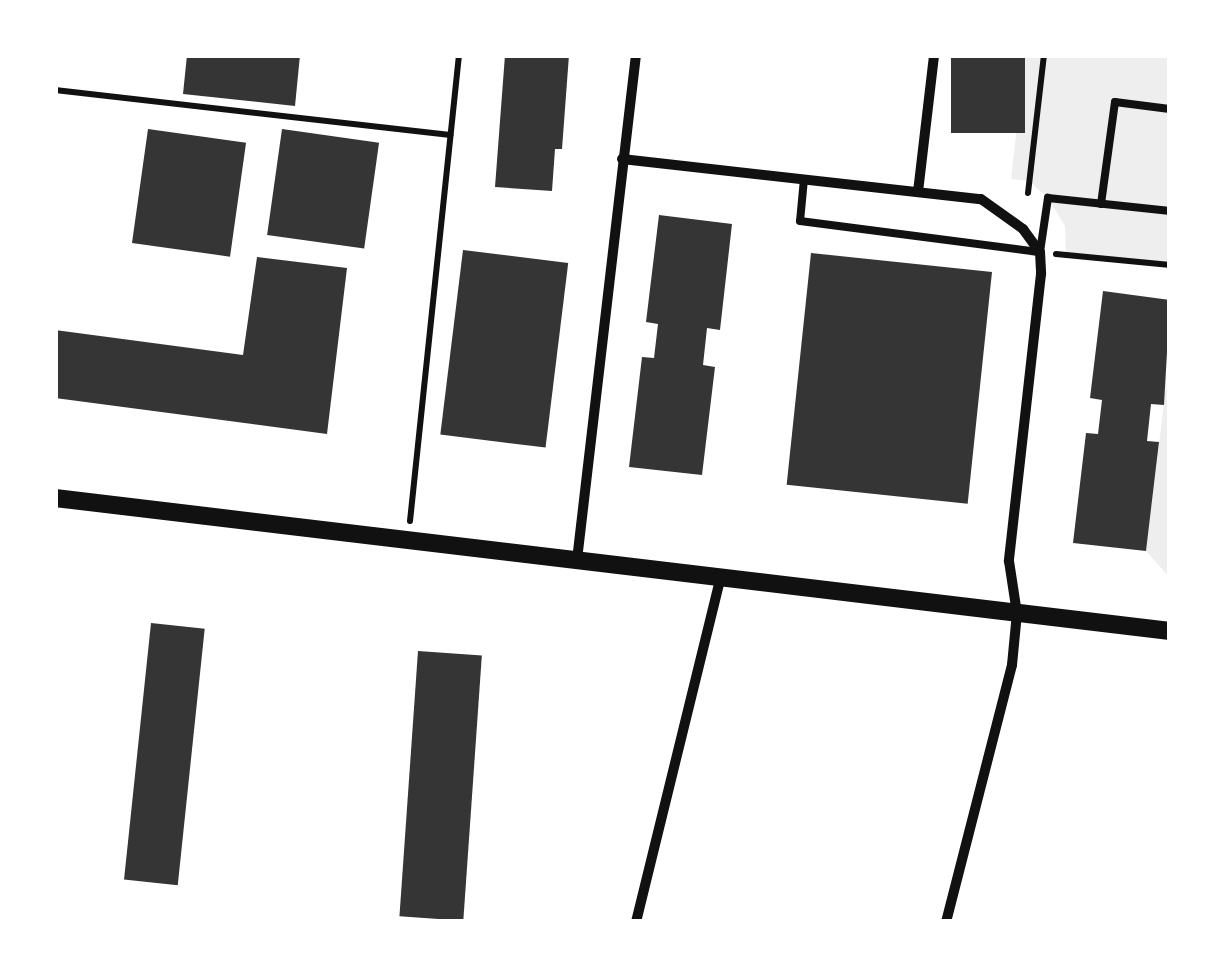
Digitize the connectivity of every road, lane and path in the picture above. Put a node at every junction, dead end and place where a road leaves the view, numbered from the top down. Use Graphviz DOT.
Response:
graph roads {
  1 [pos="460,55"];
  2 [pos="636,55"];
  3 [pos="934,55"];
  4 [pos="1044,55"];
  5 [pos="55,90"];
  6 [pos="1170,109"];
  7 [pos="450,135"];
  8 [pos="622,159"];
  9 [pos="804,179"];
  10 [pos="918,192"];
  11 [pos="1101,204"];
  12 [pos="1170,211"];
  13 [pos="1023,229"];
  14 [pos="1040,252"];
  15 [pos="1170,265"];
  16 [pos="55,498"];
  17 [pos="408,540"];
  18 [pos="577,560"];
  19 [pos="721,576"];
  20 [pos="1017,613"];
  21 [pos="1170,631"];
  22 [pos="636,922"];
  23 [pos="946,922"];
  1 -- 7 [label="path"];
  2 -- 8 [label="street"];
  3 -- 10 [label="street"];
  4 -- 13 [label="path"];
  5 -- 7 [label="path"];
  6 -- 11 [label="lane"];
  7 -- 17 [label="path"];
  8 -- 9 [label="street"];
  8 -- 18 [label="street"];
  9 -- 10 [label="street"];
  9 -- 14 [label="lane"];
  10 -- 13 [label="street"];
  11 -- 12 [label="lane"];
  11 -- 14 [label="lane"];
  13 -- 14 [label="street"];
  14 -- 15 [label="path"];
  14 -- 20 [label="street"];
  16 -- 17 [label="street"];
  17 -- 18 [label="street"];
  18 -- 19 [label="street"];
  19 -- 20 [label="street"];
  19 -- 22 [label="street"];
  20 -- 21 [label="street"];
  20 -- 23 [label="street"];
}
